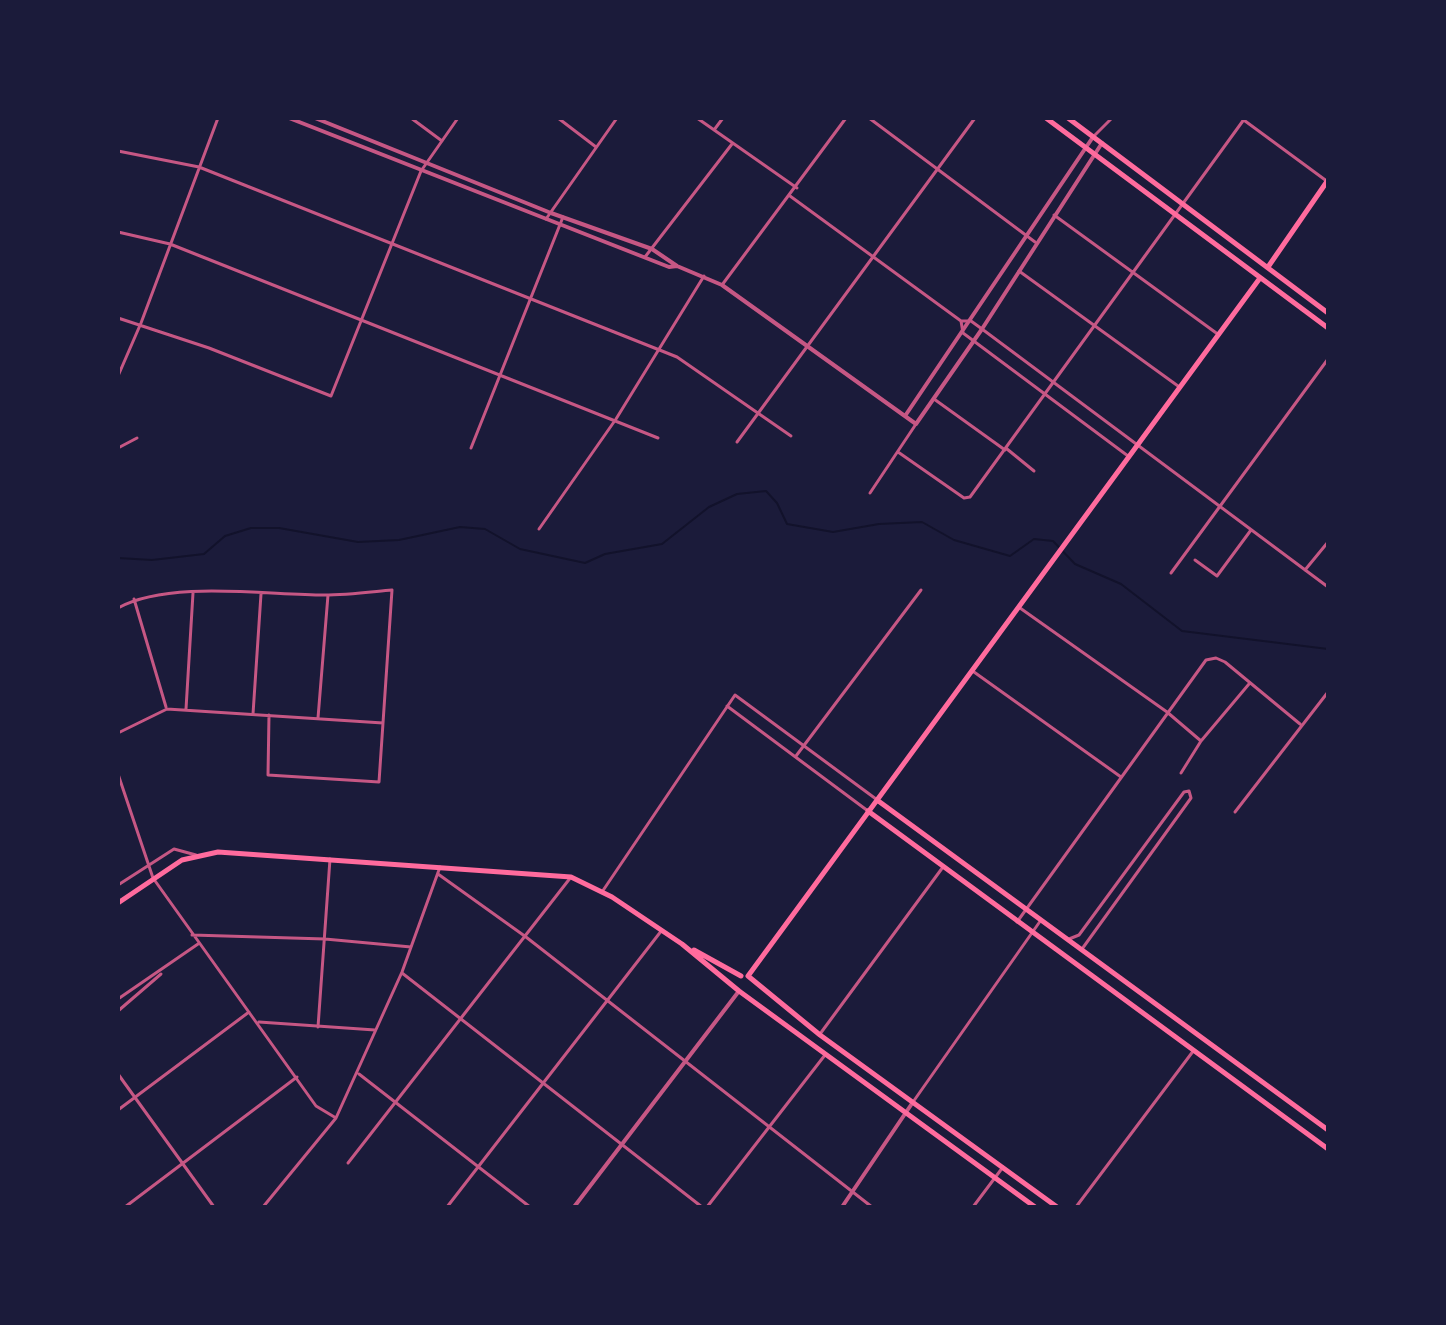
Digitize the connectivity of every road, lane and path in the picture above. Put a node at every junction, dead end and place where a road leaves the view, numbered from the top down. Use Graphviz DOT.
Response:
graph roads {
  1 [pos="218,118"];
  2 [pos="289,118"];
  3 [pos="315,118"];
  4 [pos="411,118"];
  5 [pos="458,118"];
  6 [pos="558,118"];
  7 [pos="617,118"];
  8 [pos="697,118"];
  9 [pos="723,118"];
  10 [pos="846,118"];
  11 [pos="869,118"];
  12 [pos="975,118"];
  13 [pos="1046,118"];
  14 [pos="1068,118"];
  15 [pos="1112,118"];
  16 [pos="1243,119"];
  17 [pos="302,120"];
  18 [pos="714,130"];
  19 [pos="1102,132"];
  20 [pos="1093,137"];
  21 [pos="365,138"];
  22 [pos="442,141"];
  23 [pos="1102,143"];
  24 [pos="732,144"];
  25 [pos="362,147"];
  26 [pos="596,147"];
  27 [pos="1085,148"];
  28 [pos="118,151"];
  29 [pos="1094,154"];
  30 [pos="426,163"];
  31 [pos="199,167"];
  32 [pos="936,169"];
  33 [pos="421,171"];
  34 [pos="1328,181"];
  35 [pos="797,188"];
  36 [pos="790,196"];
  37 [pos="1184,202"];
  38 [pos="551,213"];
  39 [pos="1176,213"];
  40 [pos="1054,215"];
  41 [pos="563,217"];
  42 [pos="546,219"];
  43 [pos="559,225"];
  44 [pos="118,232"];
  45 [pos="1028,237"];
  46 [pos="1035,242"];
  47 [pos="170,244"];
  48 [pos="393,244"];
  49 [pos="652,249"];
  50 [pos="872,256"];
  51 [pos="645,257"];
  52 [pos="677,266"];
  53 [pos="1268,267"];
  54 [pos="1018,271"];
  55 [pos="1133,272"];
  56 [pos="704,276"];
  57 [pos="1260,278"];
  58 [pos="722,285"];
  59 [pos="531,297"];
  60 [pos="1328,313"];
  61 [pos="118,318"];
  62 [pos="362,320"];
  63 [pos="961,321"];
  64 [pos="971,321"];
  65 [pos="141,323"];
  66 [pos="1095,325"];
  67 [pos="1328,328"];
  68 [pos="982,329"];
  69 [pos="963,333"];
  70 [pos="1219,335"];
  71 [pos="974,341"];
  72 [pos="807,344"];
  73 [pos="657,349"];
  74 [pos="1328,359"];
  75 [pos="502,375"];
  76 [pos="118,376"];
  77 [pos="1055,382"];
  78 [pos="1178,386"];
  79 [pos="1046,394"];
  80 [pos="934,399"];
  81 [pos="757,413"];
  82 [pos="905,416"];
  83 [pos="616,419"];
  84 [pos="916,424"];
  85 [pos="791,436"];
  86 [pos="137,438"];
  87 [pos="658,438"];
  88 [pos="737,442"];
  89 [pos="1137,444"];
  90 [pos="118,448"];
  91 [pos="471,448"];
  92 [pos="1006,449"];
  93 [pos="898,452"];
  94 [pos="1128,456"];
  95 [pos="1034,471"];
  96 [pos="870,493"];
  97 [pos="1219,508"];
  98 [pos="539,529"];
  99 [pos="1251,530"];
  100 [pos="1328,542"];
  101 [pos="1195,560"];
  102 [pos="1305,570"];
  103 [pos="1171,573"];
  104 [pos="1328,587"];
  105 [pos="921,590"];
  106 [pos="193,593"];
  107 [pos="261,594"];
  108 [pos="328,595"];
  109 [pos="134,599"];
  110 [pos="1017,606"];
  111 [pos="118,608"];
  112 [pos="971,670"];
  113 [pos="1249,684"];
  114 [pos="1328,692"];
  115 [pos="727,706"];
  116 [pos="167,709"];
  117 [pos="186,710"];
  118 [pos="1167,712"];
  119 [pos="253,714"];
  120 [pos="269,715"];
  121 [pos="318,718"];
  122 [pos="383,723"];
  123 [pos="1300,724"];
  124 [pos="118,733"];
  125 [pos="1201,741"];
  126 [pos="803,746"];
  127 [pos="796,756"];
  128 [pos="1181,773"];
  129 [pos="118,774"];
  130 [pos="1121,777"];
  131 [pos="877,800"];
  132 [pos="868,811"];
  133 [pos="1235,812"];
  134 [pos="196,855"];
  135 [pos="330,857"];
  136 [pos="1136,858"];
  137 [pos="1142,863"];
  138 [pos="147,865"];
  139 [pos="440,867"];
  140 [pos="943,867"];
  141 [pos="438,874"];
  142 [pos="571,877"];
  143 [pos="153,878"];
  144 [pos="118,885"];
  145 [pos="602,892"];
  146 [pos="118,903"];
  147 [pos="1026,908"];
  148 [pos="1041,920"];
  149 [pos="1017,922"];
  150 [pos="662,930"];
  151 [pos="1033,933"];
  152 [pos="192,935"];
  153 [pos="526,937"];
  154 [pos="325,939"];
  155 [pos="1069,940"];
  156 [pos="198,944"];
  157 [pos="682,944"];
  158 [pos="411,947"];
  159 [pos="1082,949"];
  160 [pos="166,969"];
  161 [pos="402,972"];
  162 [pos="747,977"];
  163 [pos="740,990"];
  164 [pos="118,999"];
  165 [pos="607,1001"];
  166 [pos="118,1011"];
  167 [pos="1166,1011"];
  168 [pos="249,1012"];
  169 [pos="463,1019"];
  170 [pos="257,1022"];
  171 [pos="1156,1023"];
  172 [pos="318,1027"];
  173 [pos="375,1030"];
  174 [pos="820,1035"];
  175 [pos="1194,1049"];
  176 [pos="827,1052"];
  177 [pos="686,1061"];
  178 [pos="358,1073"];
  179 [pos="118,1074"];
  180 [pos="297,1077"];
  181 [pos="545,1083"];
  182 [pos="135,1097"];
  183 [pos="913,1102"];
  184 [pos="397,1103"];
  185 [pos="118,1110"];
  186 [pos="1301,1111"];
  187 [pos="907,1113"];
  188 [pos="336,1118"];
  189 [pos="1292,1123"];
  190 [pos="769,1126"];
  191 [pos="1328,1130"];
  192 [pos="621,1145"];
  193 [pos="1328,1149"];
  194 [pos="348,1163"];
  195 [pos="183,1164"];
  196 [pos="478,1167"];
  197 [pos="1003,1167"];
  198 [pos="996,1176"];
  199 [pos="853,1192"];
  200 [pos="125,1207"];
  201 [pos="214,1207"];
  202 [pos="263,1207"];
  203 [pos="447,1207"];
  204 [pos="530,1207"];
  205 [pos="574,1207"];
  206 [pos="702,1207"];
  207 [pos="707,1207"];
  208 [pos="842,1207"];
  209 [pos="872,1207"];
  210 [pos="973,1207"];
  211 [pos="1035,1207"];
  212 [pos="1057,1207"];
  213 [pos="1076,1207"];
  1 -- 31 [label="street"];
  2 -- 17 [label="street"];
  3 -- 21 [label="street"];
  4 -- 22 [label="street"];
  5 -- 22 [label="street"];
  6 -- 26 [label="street"];
  7 -- 26 [label="street"];
  8 -- 18 [label="street"];
  9 -- 18 [label="street"];
  10 -- 35 [label="street"];
  11 -- 32 [label="street"];
  12 -- 32 [label="street"];
  13 -- 27 [label="main road"];
  14 -- 20 [label="main road"];
  15 -- 19 [label="street"];
  16 -- 34 [label="street"];
  16 -- 37 [label="street"];
  17 -- 25 [label="street"];
  18 -- 24 [label="street"];
  19 -- 20 [label="street"];
  19 -- 23 [label="street"];
  20 -- 23 [label="main road"];
  20 -- 27 [label="street"];
  21 -- 25 [label="street"];
  21 -- 30 [label="street"];
  22 -- 30 [label="street"];
  23 -- 29 [label="street"];
  23 -- 37 [label="main road"];
  24 -- 35 [label="street"];
  24 -- 49 [label="street"];
  25 -- 33 [label="street"];
  26 -- 38 [label="street"];
  27 -- 29 [label="main road"];
  27 -- 45 [label="street"];
  28 -- 31 [label="street"];
  29 -- 39 [label="main road"];
  29 -- 40 [label="street"];
  30 -- 33 [label="street"];
  30 -- 38 [label="street"];
  31 -- 47 [label="street"];
  31 -- 48 [label="street"];
  32 -- 45 [label="street"];
  32 -- 50 [label="street"];
  33 -- 42 [label="street"];
  33 -- 48 [label="street"];
  34 -- 53 [label="main road"];
  35 -- 36 [label="street"];
  36 -- 50 [label="street"];
  36 -- 58 [label="street"];
  37 -- 39 [label="street"];
  37 -- 53 [label="main road"];
  38 -- 41 [label="street"];
  38 -- 42 [label="street"];
  39 -- 55 [label="street"];
  39 -- 57 [label="main road"];
  40 -- 46 [label="street"];
  40 -- 55 [label="street"];
  41 -- 43 [label="street"];
  41 -- 49 [label="street"];
  42 -- 43 [label="street"];
  43 -- 51 [label="street"];
  43 -- 59 [label="street"];
  44 -- 47 [label="street"];
  45 -- 46 [label="street"];
  45 -- 64 [label="street"];
  46 -- 54 [label="street"];
  47 -- 62 [label="street"];
  47 -- 65 [label="street"];
  48 -- 59 [label="street"];
  48 -- 62 [label="street"];
  49 -- 51 [label="street"];
  49 -- 52 [label="street"];
  50 -- 63 [label="street"];
  50 -- 72 [label="street"];
  51 -- 52 [label="street"];
  52 -- 56 [label="street"];
  53 -- 57 [label="main road"];
  53 -- 60 [label="main road"];
  54 -- 66 [label="street"];
  54 -- 68 [label="street"];
  55 -- 66 [label="street"];
  55 -- 70 [label="street"];
  56 -- 58 [label="street"];
  56 -- 73 [label="street"];
  57 -- 67 [label="main road"];
  57 -- 70 [label="main road"];
  58 -- 72 [label="street"];
  59 -- 73 [label="street"];
  59 -- 75 [label="street"];
  61 -- 65 [label="street"];
  62 -- 65 [label="street"];
  62 -- 75 [label="street"];
  63 -- 64 [label="street"];
  63 -- 69 [label="street"];
  64 -- 68 [label="street"];
  64 -- 69 [label="street"];
  65 -- 76 [label="street"];
  66 -- 77 [label="street"];
  66 -- 78 [label="street"];
  68 -- 71 [label="street"];
  68 -- 77 [label="street"];
  69 -- 71 [label="street"];
  69 -- 82 [label="street"];
  70 -- 78 [label="main road"];
  71 -- 79 [label="street"];
  71 -- 80 [label="street"];
  72 -- 81 [label="street"];
  72 -- 82 [label="street"];
  73 -- 81 [label="street"];
  73 -- 83 [label="street"];
  74 -- 97 [label="street"];
  75 -- 83 [label="street"];
  75 -- 91 [label="street"];
  77 -- 79 [label="street"];
  77 -- 89 [label="street"];
  78 -- 89 [label="main road"];
  79 -- 92 [label="street"];
  79 -- 94 [label="street"];
  80 -- 84 [label="street"];
  80 -- 92 [label="street"];
  81 -- 85 [label="street"];
  81 -- 88 [label="street"];
  82 -- 84 [label="street"];
  83 -- 87 [label="street"];
  83 -- 98 [label="street"];
  84 -- 93 [label="street"];
  86 -- 90 [label="street"];
  89 -- 94 [label="main road"];
  89 -- 97 [label="street"];
  92 -- 93 [label="street"];
  92 -- 95 [label="street"];
  93 -- 96 [label="street"];
  94 -- 110 [label="main road"];
  97 -- 99 [label="street"];
  97 -- 103 [label="street"];
  99 -- 101 [label="street"];
  99 -- 102 [label="street"];
  100 -- 102 [label="street"];
  102 -- 104 [label="street"];
  105 -- 126 [label="street"];
  106 -- 107 [label="street"];
  106 -- 109 [label="street"];
  106 -- 117 [label="street"];
  107 -- 108 [label="street"];
  107 -- 119 [label="street"];
  108 -- 121 [label="street"];
  108 -- 122 [label="street"];
  109 -- 111 [label="street"];
  109 -- 116 [label="street"];
  110 -- 112 [label="main road"];
  110 -- 118 [label="street"];
  112 -- 130 [label="street"];
  112 -- 131 [label="main road"];
  113 -- 118 [label="street"];
  113 -- 123 [label="street"];
  113 -- 125 [label="street"];
  114 -- 123 [label="street"];
  115 -- 126 [label="street"];
  115 -- 127 [label="street"];
  115 -- 145 [label="street"];
  116 -- 117 [label="street"];
  116 -- 124 [label="street"];
  117 -- 119 [label="street"];
  118 -- 125 [label="street"];
  118 -- 130 [label="street"];
  119 -- 120 [label="street"];
  120 -- 121 [label="street"];
  120 -- 122 [label="street"];
  121 -- 122 [label="street"];
  123 -- 133 [label="street"];
  125 -- 128 [label="street"];
  126 -- 127 [label="street"];
  126 -- 131 [label="street"];
  127 -- 132 [label="street"];
  129 -- 138 [label="street"];
  130 -- 147 [label="street"];
  131 -- 132 [label="main road"];
  131 -- 147 [label="main road"];
  132 -- 140 [label="main road"];
  132 -- 162 [label="main road"];
  134 -- 135 [label="main road"];
  134 -- 138 [label="street"];
  134 -- 143 [label="main road"];
  135 -- 139 [label="main road"];
  135 -- 154 [label="street"];
  136 -- 137 [label="street"];
  136 -- 137 [label="street"];
  136 -- 155 [label="street"];
  137 -- 159 [label="street"];
  138 -- 143 [label="street"];
  138 -- 144 [label="street"];
  139 -- 141 [label="street"];
  139 -- 142 [label="main road"];
  140 -- 149 [label="main road"];
  140 -- 174 [label="street"];
  141 -- 153 [label="street"];
  141 -- 158 [label="street"];
  142 -- 145 [label="main road"];
  142 -- 153 [label="street"];
  143 -- 146 [label="main road"];
  143 -- 152 [label="street"];
  145 -- 150 [label="main road"];
  147 -- 148 [label="main road"];
  147 -- 149 [label="street"];
  148 -- 151 [label="street"];
  148 -- 155 [label="main road"];
  149 -- 151 [label="main road"];
  150 -- 157 [label="main road"];
  150 -- 165 [label="street"];
  151 -- 171 [label="main road"];
  151 -- 183 [label="street"];
  152 -- 154 [label="street"];
  152 -- 156 [label="street"];
  153 -- 165 [label="street"];
  153 -- 169 [label="street"];
  154 -- 158 [label="street"];
  154 -- 172 [label="street"];
  155 -- 159 [label="main road"];
  156 -- 160 [label="street"];
  156 -- 168 [label="street"];
  157 -- 162 [label="main road"];
  157 -- 163 [label="main road"];
  158 -- 161 [label="street"];
  159 -- 167 [label="main road"];
  160 -- 164 [label="street"];
  160 -- 166 [label="street"];
  161 -- 169 [label="street"];
  161 -- 173 [label="street"];
  162 -- 163 [label="main road"];
  162 -- 163 [label="main road"];
  162 -- 174 [label="main road"];
  163 -- 176 [label="main road"];
  163 -- 177 [label="street"];
  165 -- 177 [label="street"];
  165 -- 181 [label="street"];
  167 -- 171 [label="main road"];
  167 -- 186 [label="main road"];
  168 -- 170 [label="street"];
  168 -- 182 [label="street"];
  169 -- 181 [label="street"];
  169 -- 184 [label="street"];
  170 -- 172 [label="street"];
  170 -- 180 [label="street"];
  171 -- 175 [label="main road"];
  172 -- 173 [label="street"];
  173 -- 178 [label="street"];
  174 -- 183 [label="main road"];
  175 -- 189 [label="main road"];
  175 -- 213 [label="street"];
  176 -- 187 [label="main road"];
  176 -- 190 [label="street"];
  177 -- 190 [label="street"];
  177 -- 192 [label="street"];
  178 -- 184 [label="street"];
  178 -- 188 [label="street"];
  179 -- 182 [label="street"];
  180 -- 188 [label="street"];
  180 -- 195 [label="street"];
  181 -- 192 [label="street"];
  181 -- 196 [label="street"];
  182 -- 185 [label="street"];
  182 -- 195 [label="street"];
  183 -- 187 [label="street"];
  183 -- 197 [label="main road"];
  184 -- 194 [label="street"];
  184 -- 196 [label="street"];
  186 -- 189 [label="main road"];
  186 -- 191 [label="main road"];
  187 -- 198 [label="main road"];
  187 -- 199 [label="street"];
  188 -- 202 [label="street"];
  189 -- 193 [label="main road"];
  190 -- 199 [label="street"];
  190 -- 207 [label="street"];
  192 -- 205 [label="street"];
  192 -- 206 [label="street"];
  195 -- 200 [label="street"];
  195 -- 201 [label="street"];
  196 -- 203 [label="street"];
  196 -- 204 [label="street"];
  197 -- 198 [label="street"];
  197 -- 212 [label="main road"];
  198 -- 210 [label="street"];
  198 -- 211 [label="main road"];
  199 -- 208 [label="street"];
  199 -- 209 [label="street"];
}
